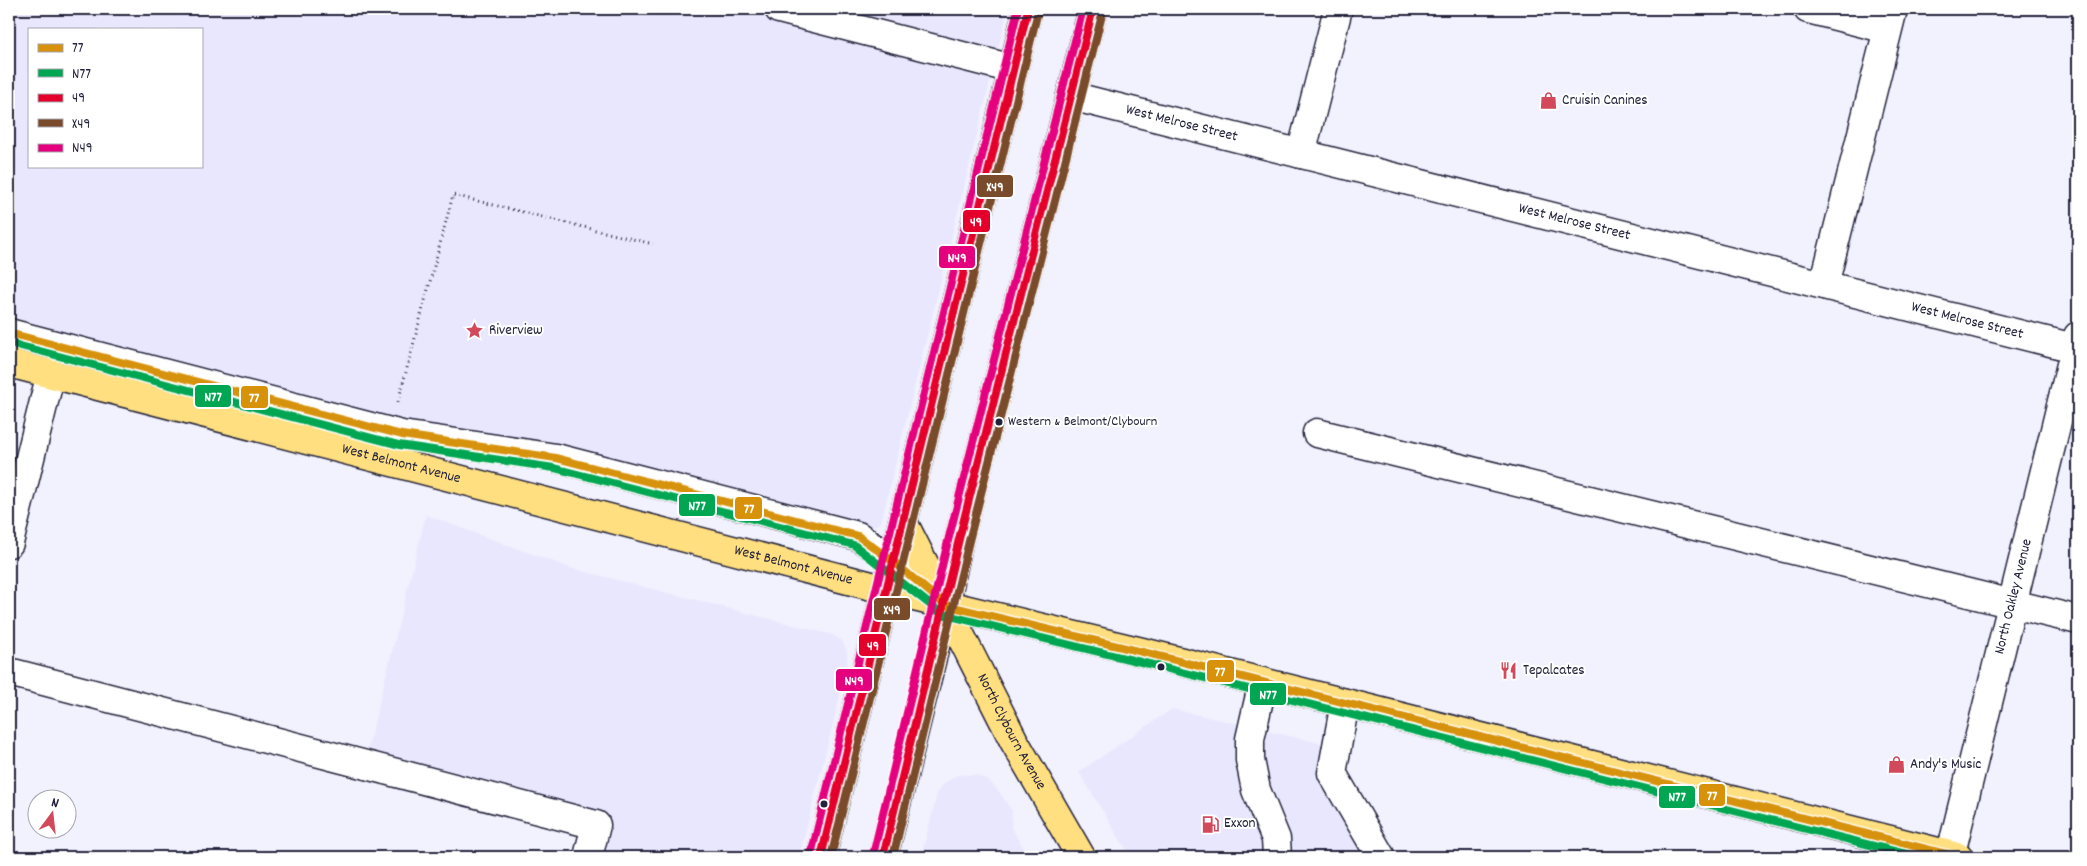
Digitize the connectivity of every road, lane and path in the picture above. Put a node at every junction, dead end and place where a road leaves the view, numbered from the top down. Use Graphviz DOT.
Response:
graph roads {
  1 [pos="779,9"];
  2 [pos="1028,9"];
  3 [pos="1093,9"];
  4 [pos="1338,9"];
  5 [pos="1808,9"];
  6 [pos="1890,19"];
  7 [pos="1013,69"];
  8 [pos="1071,96"];
  9 [pos="1301,154"];
  10 [pos="652,244"];
  11 [pos="1824,285"];
  12 [pos="9,333"];
  13 [pos="2077,344"];
  14 [pos="9,363"];
  15 [pos="51,373"];
  16 [pos="397,407"];
  17 [pos="1317,433"];
  18 [pos="903,522"];
  19 [pos="9,543"];
  20 [pos="894,562"];
  21 [pos="887,590"];
  22 [pos="2013,603"];
  23 [pos="945,605"];
  24 [pos="2078,620"];
  25 [pos="9,672"];
  26 [pos="1263,682"];
  27 [pos="1345,703"];
  28 [pos="588,857"];
  29 [pos="821,857"];
  30 [pos="883,857"];
  31 [pos="1081,857"];
  32 [pos="1277,857"];
  33 [pos="1382,857"];
  34 [pos="1953,857"];
  1 -- 7 [label="street"];
  2 -- 7 [label="main road"];
  3 -- 8 [label="main road"];
  4 -- 9 [label="street"];
  5 -- 6 [label="street"];
  6 -- 11 [label="street"];
  7 -- 18 [label="main road"];
  8 -- 9 [label="street, West Melrose Street"];
  8 -- 23 [label="main road"];
  9 -- 11 [label="street, West Melrose Street"];
  10 -- 16 [label="path"];
  11 -- 13 [label="street, West Melrose Street"];
  12 -- 20 [label="street"];
  13 -- 22 [label="street, North Oakley Avenue"];
  14 -- 15 [label="main road, West Belmont Avenue"];
  15 -- 19 [label="street"];
  15 -- 21 [label="main road, West Belmont Avenue"];
  17 -- 22 [label="street"];
  18 -- 20 [label="main road"];
  18 -- 23 [label="main road, North Clybourn Avenue"];
  20 -- 21 [label="main road"];
  20 -- 23 [label="street"];
  21 -- 23 [label="main road, West Belmont Avenue"];
  21 -- 29 [label="main road"];
  22 -- 24 [label="street"];
  22 -- 34 [label="street, North Oakley Avenue"];
  23 -- 26 [label="main road, West Belmont Avenue"];
  23 -- 30 [label="main road"];
  23 -- 31 [label="main road, North Clybourn Avenue"];
  25 -- 28 [label="street"];
  26 -- 27 [label="main road, West Belmont Avenue"];
  26 -- 32 [label="street"];
  27 -- 33 [label="street"];
  27 -- 34 [label="main road, West Belmont Avenue"];
}
